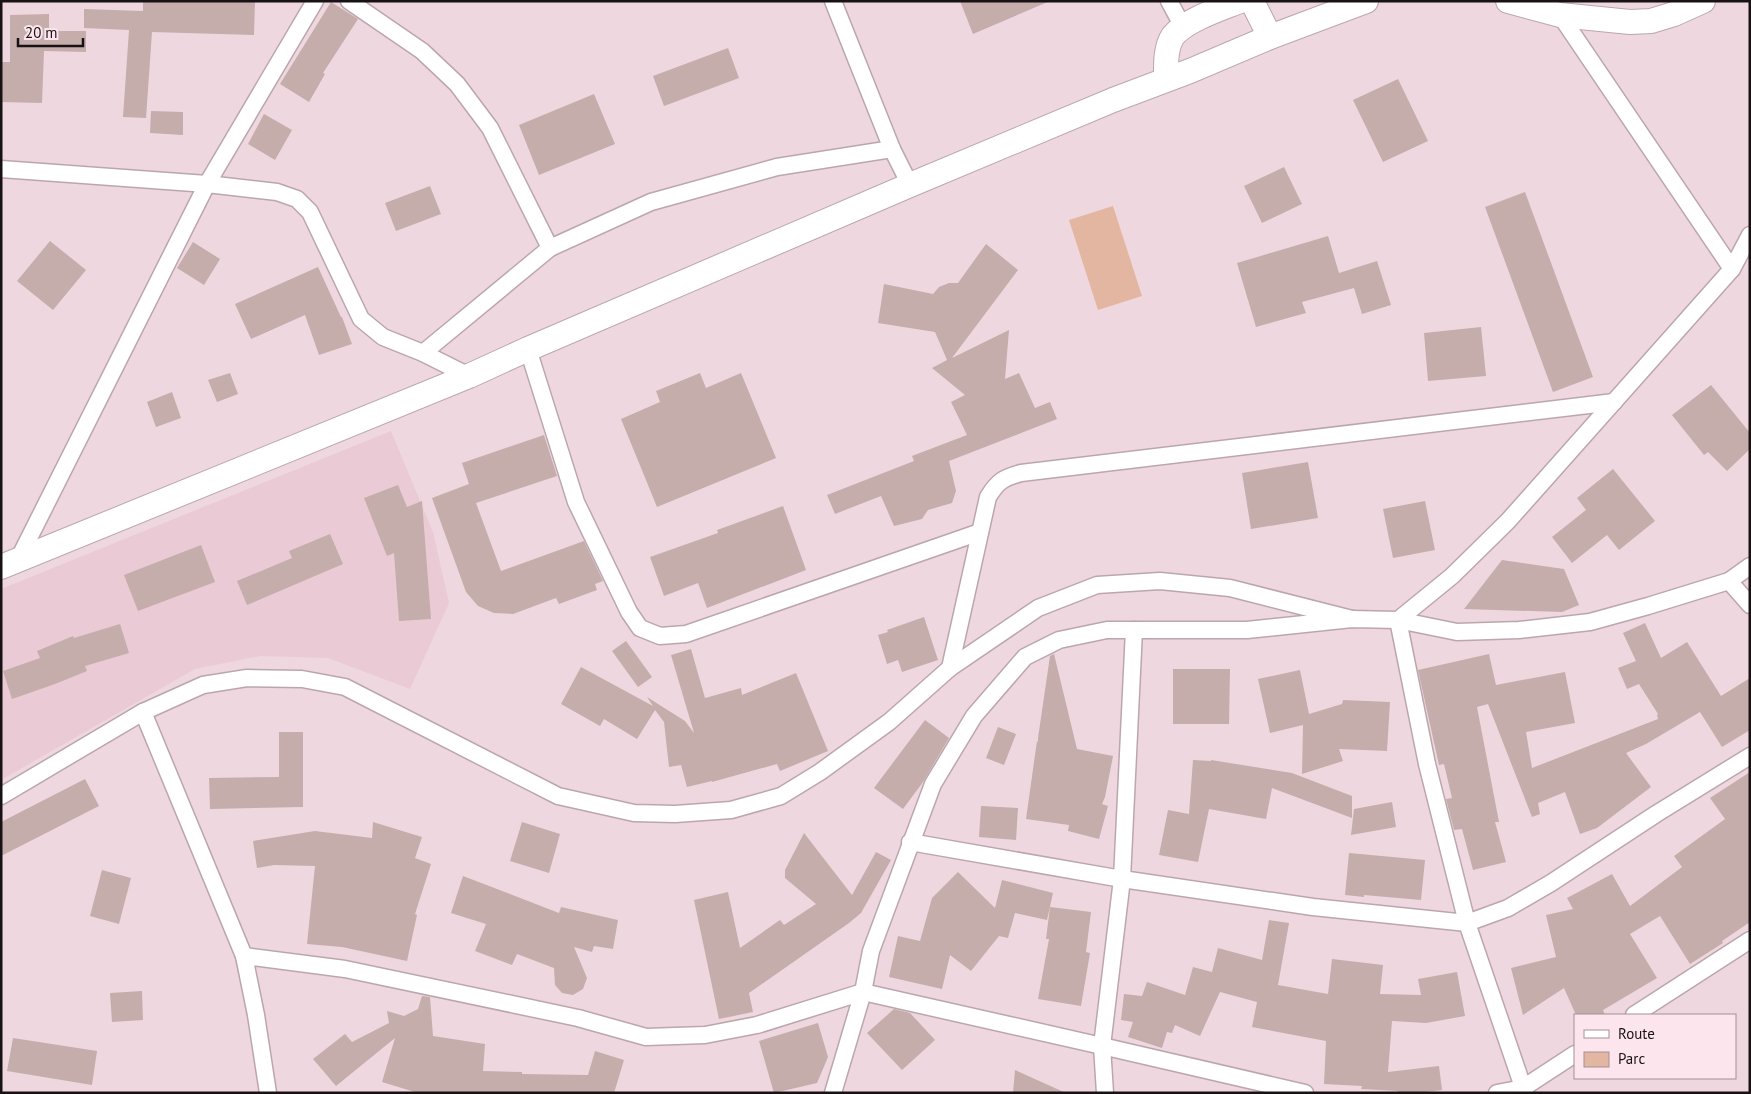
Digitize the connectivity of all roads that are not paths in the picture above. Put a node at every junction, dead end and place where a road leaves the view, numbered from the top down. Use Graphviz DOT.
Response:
graph roads {
  1 [pos="315,1"];
  2 [pos="349,1"];
  3 [pos="833,1"];
  4 [pos="1169,1"];
  5 [pos="1240,1"];
  6 [pos="1252,1"];
  7 [pos="1366,1"];
  8 [pos="1508,1"];
  9 [pos="1703,1"];
  10 [pos="1560,15"];
  11 [pos="1183,27"];
  12 [pos="1270,37"];
  13 [pos="1166,79"];
  14 [pos="892,149"];
  15 [pos="1,169"];
  16 [pos="207,184"];
  17 [pos="910,185"];
  18 [pos="1750,235"];
  19 [pos="550,248"];
  20 [pos="1732,269"];
  21 [pos="528,349"];
  22 [pos="423,352"];
  23 [pos="469,376"];
  24 [pos="1614,402"];
  25 [pos="980,532"];
  26 [pos="10,564"];
  27 [pos="1750,566"];
  28 [pos="1729,580"];
  29 [pos="1750,605"];
  30 [pos="1352,619"];
  31 [pos="1398,620"];
  32 [pos="1134,630"];
  33 [pos="950,668"];
  34 [pos="144,712"];
  35 [pos="1750,756"];
  36 [pos="1,796"];
  37 [pos="910,842"];
  38 [pos="1122,879"];
  39 [pos="1467,923"];
  40 [pos="1750,940"];
  41 [pos="244,956"];
  42 [pos="863,992"];
  43 [pos="1636,1014"];
  44 [pos="1102,1046"];
  45 [pos="1574,1055"];
  46 [pos="1524,1090"];
  47 [pos="268,1093"];
  48 [pos="833,1093"];
  49 [pos="1105,1093"];
  50 [pos="1305,1093"];
  51 [pos="1496,1093"];
  1 -- 16 [label="street"];
  2 -- 19 [label="street"];
  3 -- 14 [label="street"];
  4 -- 11 [label="street"];
  5 -- 11 [label="street"];
  6 -- 12 [label="street"];
  7 -- 12 [label="street"];
  8 -- 10 [label="street"];
  9 -- 10 [label="street"];
  10 -- 20 [label="street"];
  11 -- 13 [label="street"];
  12 -- 13 [label="street"];
  13 -- 17 [label="street"];
  14 -- 17 [label="street"];
  14 -- 19 [label="street"];
  15 -- 16 [label="street"];
  16 -- 22 [label="street"];
  16 -- 26 [label="street"];
  17 -- 21 [label="street"];
  18 -- 20 [label="street"];
  19 -- 22 [label="street"];
  20 -- 24 [label="street"];
  21 -- 23 [label="street"];
  21 -- 25 [label="street"];
  22 -- 23 [label="street"];
  23 -- 26 [label="street"];
  24 -- 25 [label="street"];
  24 -- 31 [label="street"];
  25 -- 33 [label="street"];
  27 -- 28 [label="street"];
  28 -- 29 [label="street"];
  28 -- 31 [label="street"];
  30 -- 31 [label="street"];
  30 -- 32 [label="street"];
  30 -- 33 [label="street"];
  31 -- 39 [label="street"];
  32 -- 37 [label="street"];
  32 -- 38 [label="street"];
  33 -- 34 [label="street"];
  34 -- 36 [label="street"];
  34 -- 41 [label="street"];
  35 -- 39 [label="street"];
  37 -- 38 [label="street"];
  37 -- 42 [label="street"];
  38 -- 39 [label="street"];
  38 -- 44 [label="street"];
  39 -- 46 [label="street"];
  40 -- 43 [label="street"];
  41 -- 42 [label="street"];
  41 -- 47 [label="street"];
  42 -- 44 [label="street"];
  42 -- 48 [label="street"];
  44 -- 49 [label="street"];
  44 -- 50 [label="street"];
  45 -- 46 [label="street"];
  46 -- 51 [label="street"];
}
